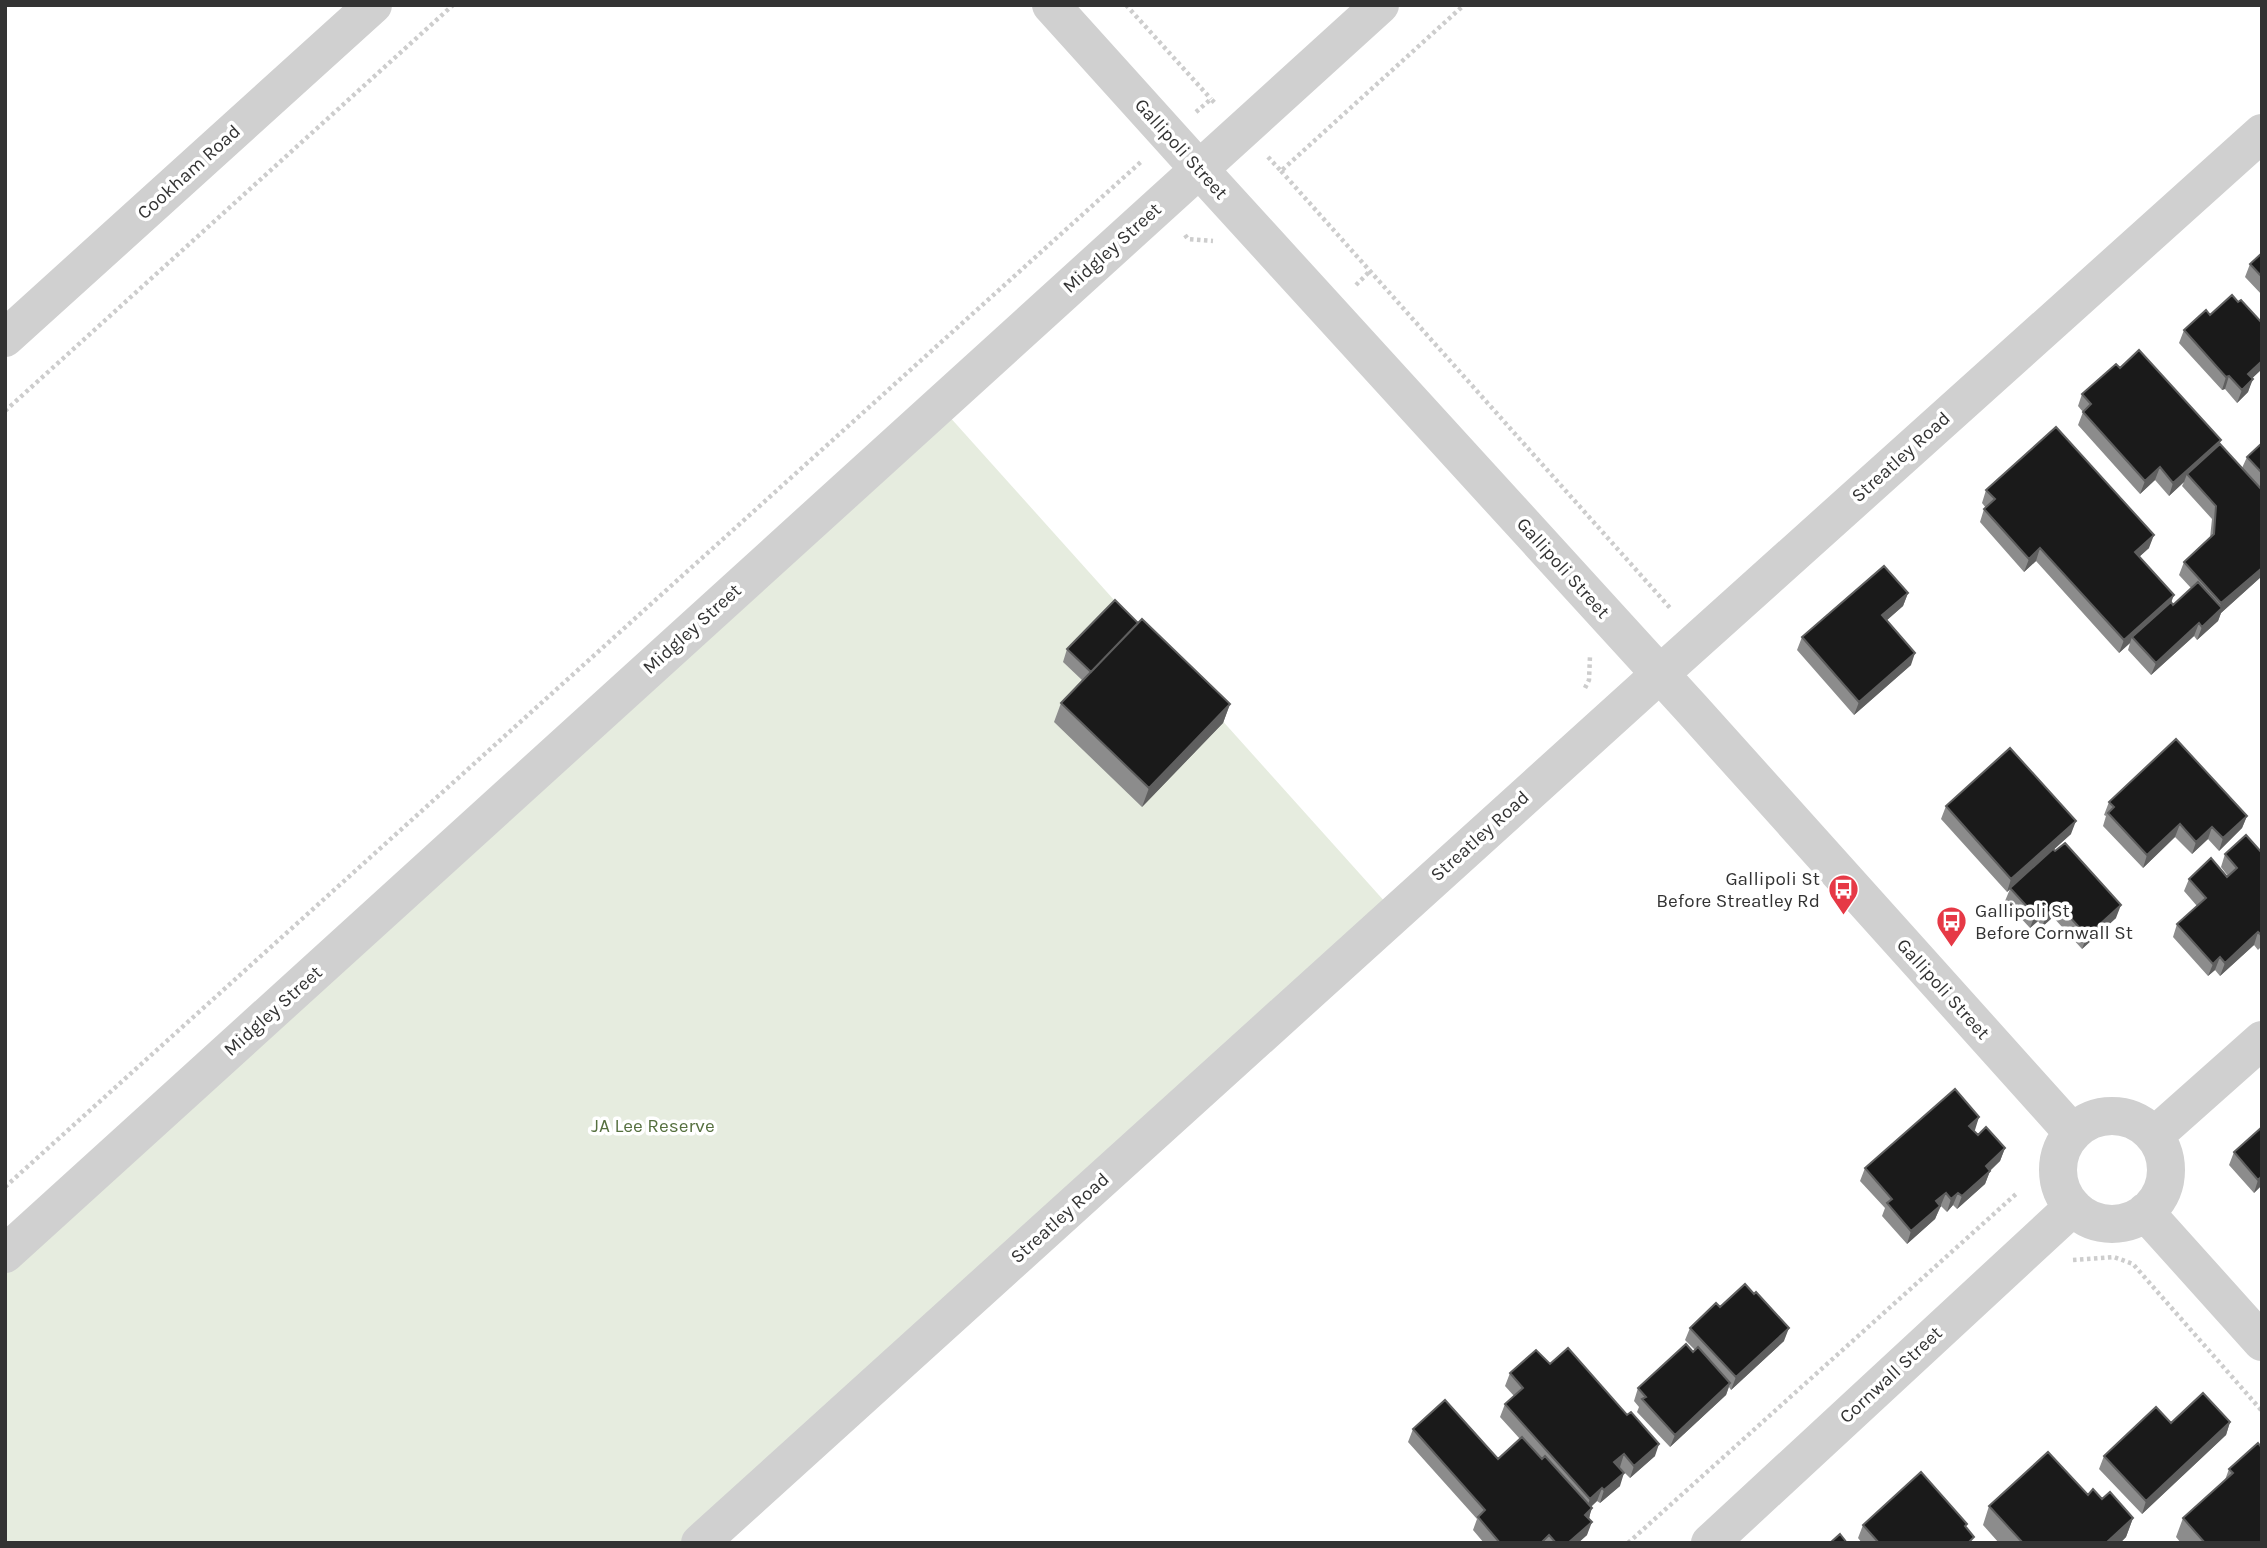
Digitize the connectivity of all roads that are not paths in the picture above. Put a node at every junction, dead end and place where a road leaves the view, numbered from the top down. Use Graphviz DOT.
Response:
graph roads {
  1 [pos="373,5"];
  2 [pos="1051,5"];
  3 [pos="1380,5"];
  4 [pos="2262,132"];
  5 [pos="1199,169"];
  6 [pos="5,338"];
  7 [pos="1660,674"];
  8 [pos="2262,1040"];
  9 [pos="2073,1133"];
  10 [pos="2154,1136"];
  11 [pos="2073,1207"];
  12 [pos="2146,1212"];
  13 [pos="5,1254"];
  14 [pos="2262,1342"];
  15 [pos="700,1543"];
  16 [pos="1710,1543"];
  1 -- 6 [label="street, Cookham Road"];
  2 -- 5 [label="street, Gallipoli Street"];
  3 -- 5 [label="street, Midgley Street"];
  4 -- 7 [label="street, Streatley Road"];
  5 -- 7 [label="street, Gallipoli Street"];
  5 -- 13 [label="street, Midgley Street"];
  7 -- 9 [label="street, Gallipoli Street"];
  7 -- 15 [label="street, Streatley Road"];
  8 -- 10 [label="street"];
  9 -- 10 [label="street"];
  9 -- 11 [label="street"];
  10 -- 12 [label="street"];
  11 -- 12 [label="street"];
  11 -- 16 [label="street, Cornwall Street"];
  12 -- 14 [label="street"];
}
